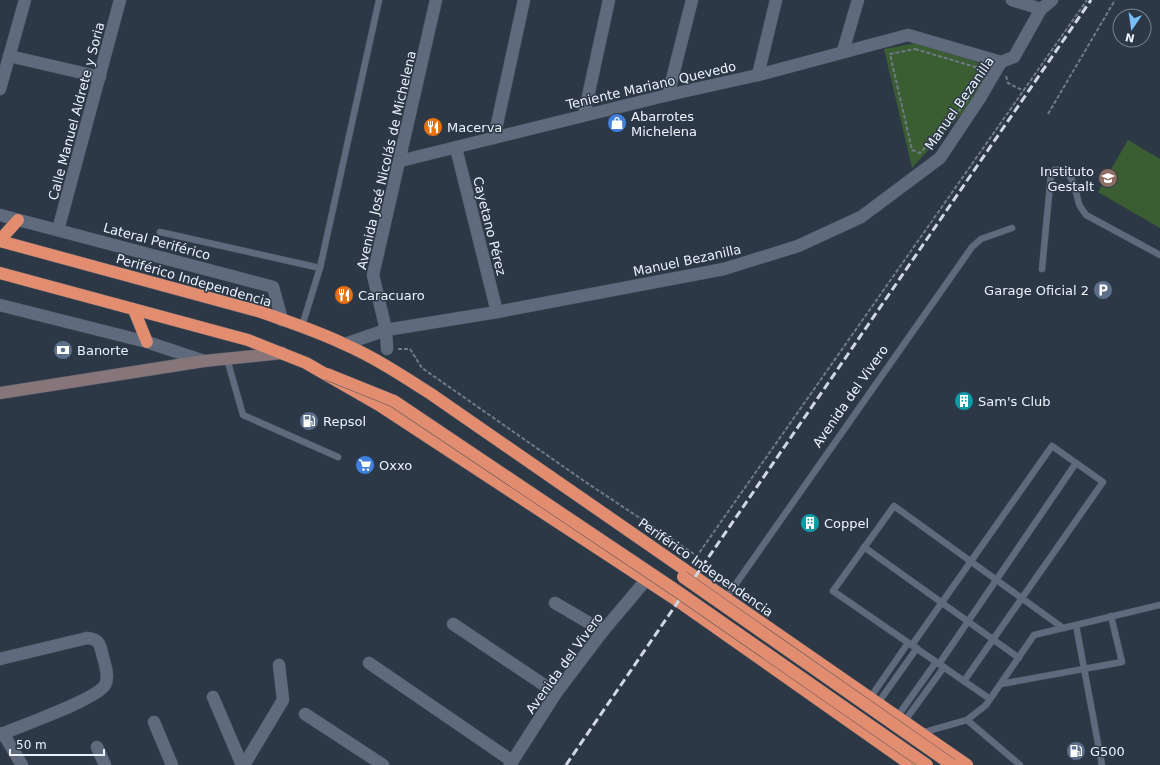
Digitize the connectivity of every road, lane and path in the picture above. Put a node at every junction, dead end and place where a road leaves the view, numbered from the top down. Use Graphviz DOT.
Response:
graph roads {
  1 [pos="25,0"];
  2 [pos="120,0"];
  3 [pos="379,0"];
  4 [pos="436,0"];
  5 [pos="524,0"];
  6 [pos="609,0"];
  7 [pos="692,0"];
  8 [pos="776,0"];
  9 [pos="858,0"];
  10 [pos="1012,0"];
  11 [pos="1052,0"];
  12 [pos="1087,0"];
  13 [pos="1115,0"];
  14 [pos="1041,9"];
  15 [pos="843,51"];
  16 [pos="9,56"];
  17 [pos="1001,63"];
  18 [pos="981,73"];
  19 [pos="758,75"];
  20 [pos="100,77"];
  21 [pos="0,89"];
  22 [pos="1024,91"];
  23 [pos="668,95"];
  24 [pos="1048,114"];
  25 [pos="584,115"];
  26 [pos="494,138"];
  27 [pos="456,148"];
  28 [pos="400,161"];
  29 [pos="0,215"];
  30 [pos="18,220"];
  31 [pos="1012,228"];
  32 [pos="58,230"];
  33 [pos="160,232"];
  34 [pos="0,241"];
  35 [pos="1160,255"];
  36 [pos="320,268"];
  37 [pos="1042,269"];
  38 [pos="0,273"];
  39 [pos="0,305"];
  40 [pos="134,310"];
  41 [pos="497,312"];
  42 [pos="282,320"];
  43 [pos="302,326"];
  44 [pos="386,330"];
  45 [pos="147,342"];
  46 [pos="345,344"];
  47 [pos="387,349"];
  48 [pos="282,353"];
  49 [pos="227,359"];
  50 [pos="204,361"];
  51 [pos="327,374"];
  52 [pos="0,393"];
  53 [pos="338,456"];
  54 [pos="1076,463"];
  55 [pos="864,548"];
  56 [pos="971,562"];
  57 [pos="646,580"];
  58 [pos="996,580"];
  59 [pos="698,583"];
  60 [pos="726,598"];
  61 [pos="1023,599"];
  62 [pos="685,601"];
  63 [pos="942,602"];
  64 [pos="555,603"];
  65 [pos="1160,605"];
  66 [pos="1112,616"];
  67 [pos="968,621"];
  68 [pos="453,624"];
  69 [pos="1076,625"];
  70 [pos="1063,628"];
  71 [pos="603,631"];
  72 [pos="993,640"];
  73 [pos="912,645"];
  74 [pos="1018,658"];
  75 [pos="0,659"];
  76 [pos="369,663"];
  77 [pos="939,664"];
  78 [pos="279,665"];
  79 [pos="1084,669"];
  80 [pos="964,681"];
  81 [pos="1001,684"];
  82 [pos="556,693"];
  83 [pos="212,698"];
  84 [pos="990,699"];
  85 [pos="874,701"];
  86 [pos="305,714"];
  87 [pos="901,719"];
  88 [pos="967,720"];
  89 [pos="154,722"];
  90 [pos="920,733"];
  91 [pos="2,734"];
  92 [pos="97,747"];
  93 [pos="511,763"];
  94 [pos="22,765"];
  95 [pos="105,765"];
  96 [pos="172,765"];
  97 [pos="243,765"];
  98 [pos="383,765"];
  99 [pos="911,765"];
  100 [pos="927,765"];
  101 [pos="952,765"];
  102 [pos="967,765"];
  103 [pos="1020,765"];
  104 [pos="1102,765"];
  1 -- 16 [label="street"];
  2 -- 20 [label="street, Calle Manuel Aldrete y Soria"];
  3 -- 36 [label="lane"];
  4 -- 28 [label="street, Avenida José Nicolás de Michelena"];
  5 -- 26 [label="street"];
  6 -- 25 [label="street"];
  7 -- 23 [label="street"];
  8 -- 19 [label="street"];
  9 -- 15 [label="street"];
  10 -- 14 [label="street"];
  11 -- 14 [label="street, Manuel Bezanilla"];
  12 -- 22 [label="path"];
  13 -- 24 [label="path"];
  14 -- 17 [label="street, Manuel Bezanilla"];
  15 -- 17 [label="street, Teniente Mariano Quevedo"];
  15 -- 19 [label="street, Teniente Mariano Quevedo"];
  16 -- 20 [label="street"];
  16 -- 21 [label="street"];
  17 -- 22 [label="path"];
  17 -- 41 [label="street, Manuel Bezanilla"];
  18 -- 18 [label="path"];
  19 -- 23 [label="street, Teniente Mariano Quevedo"];
  20 -- 32 [label="street, Calle Manuel Aldrete y Soria"];
  22 -- 47 [label="path"];
  23 -- 25 [label="street, Teniente Mariano Quevedo"];
  25 -- 26 [label="street, Teniente Mariano Quevedo"];
  26 -- 27 [label="street, Teniente Mariano Quevedo"];
  27 -- 28 [label="street, Teniente Mariano Quevedo"];
  27 -- 41 [label="street, Cayetano Pérez"];
  28 -- 44 [label="street, Avenida José Nicolás de Michelena"];
  29 -- 30 [label="street, Lateral Periférico"];
  30 -- 32 [label="street, Lateral Periférico"];
  30 -- 34 [label="highway"];
  31 -- 60 [label="lane, Avenida del Vivero"];
  32 -- 42 [label="street, Lateral Periférico"];
  33 -- 36 [label="lane"];
  34 -- 42 [label="highway, Periférico Independencia"];
  35 -- 37 [label="lane"];
  36 -- 43 [label="lane"];
  38 -- 40 [label="highway"];
  39 -- 45 [label="street"];
  40 -- 45 [label="highway"];
  40 -- 48 [label="highway"];
  41 -- 44 [label="street, Manuel Bezanilla"];
  42 -- 43 [label="highway, Periférico Independencia"];
  43 -- 46 [label="highway, Periférico Independencia"];
  44 -- 46 [label="street, Manuel Bezanilla"];
  44 -- 47 [label="street, Avenida José Nicolás de Michelena"];
  45 -- 50 [label="street"];
  46 -- 59 [label="highway, Periférico Independencia"];
  46 -- 59 [label="highway, bridge"];
  48 -- 49 [label="street"];
  48 -- 51 [label="highway"];
  49 -- 50 [label="street"];
  49 -- 53 [label="lane"];
  50 -- 52 [label="street"];
  51 -- 57 [label="highway"];
  51 -- 62 [label="highway, bridge"];
  54 -- 56 [label="lane"];
  54 -- 58 [label="lane"];
  54 -- 61 [label="lane"];
  55 -- 56 [label="lane"];
  55 -- 63 [label="lane"];
  55 -- 73 [label="lane"];
  56 -- 58 [label="lane"];
  56 -- 63 [label="lane"];
  57 -- 62 [label="highway"];
  57 -- 71 [label="street, Avenida del Vivero"];
  58 -- 61 [label="lane"];
  58 -- 67 [label="lane"];
  59 -- 60 [label="highway, Periférico Independencia"];
  59 -- 62 [label="highway"];
  59 -- 101 [label="highway, bridge"];
  60 -- 85 [label="highway, Periférico Independencia"];
  61 -- 70 [label="lane"];
  61 -- 72 [label="lane"];
  62 -- 99 [label="highway"];
  62 -- 100 [label="highway, bridge"];
  63 -- 67 [label="lane"];
  63 -- 73 [label="lane"];
  64 -- 71 [label="street"];
  65 -- 66 [label="lane"];
  66 -- 69 [label="lane"];
  66 -- 79 [label="lane"];
  67 -- 72 [label="lane"];
  67 -- 77 [label="lane"];
  68 -- 82 [label="street"];
  69 -- 70 [label="lane"];
  69 -- 79 [label="lane"];
  70 -- 74 [label="lane"];
  71 -- 82 [label="street, Avenida del Vivero"];
  72 -- 74 [label="lane"];
  72 -- 80 [label="lane"];
  73 -- 77 [label="lane"];
  73 -- 85 [label="lane"];
  73 -- 85 [label="lane"];
  74 -- 81 [label="lane"];
  75 -- 91 [label="street"];
  76 -- 93 [label="street"];
  77 -- 80 [label="lane"];
  77 -- 87 [label="lane"];
  77 -- 87 [label="lane"];
  78 -- 97 [label="street"];
  79 -- 81 [label="lane"];
  79 -- 104 [label="lane"];
  80 -- 84 [label="lane"];
  81 -- 84 [label="lane"];
  82 -- 93 [label="street, Avenida del Vivero"];
  83 -- 97 [label="street"];
  84 -- 88 [label="lane"];
  85 -- 87 [label="highway, Periférico Independencia"];
  86 -- 98 [label="street"];
  87 -- 90 [label="highway, Periférico Independencia"];
  88 -- 90 [label="lane"];
  88 -- 103 [label="lane"];
  89 -- 96 [label="street"];
  90 -- 102 [label="highway, Periférico Independencia"];
  91 -- 94 [label="street"];
  92 -- 95 [label="street"];
}
